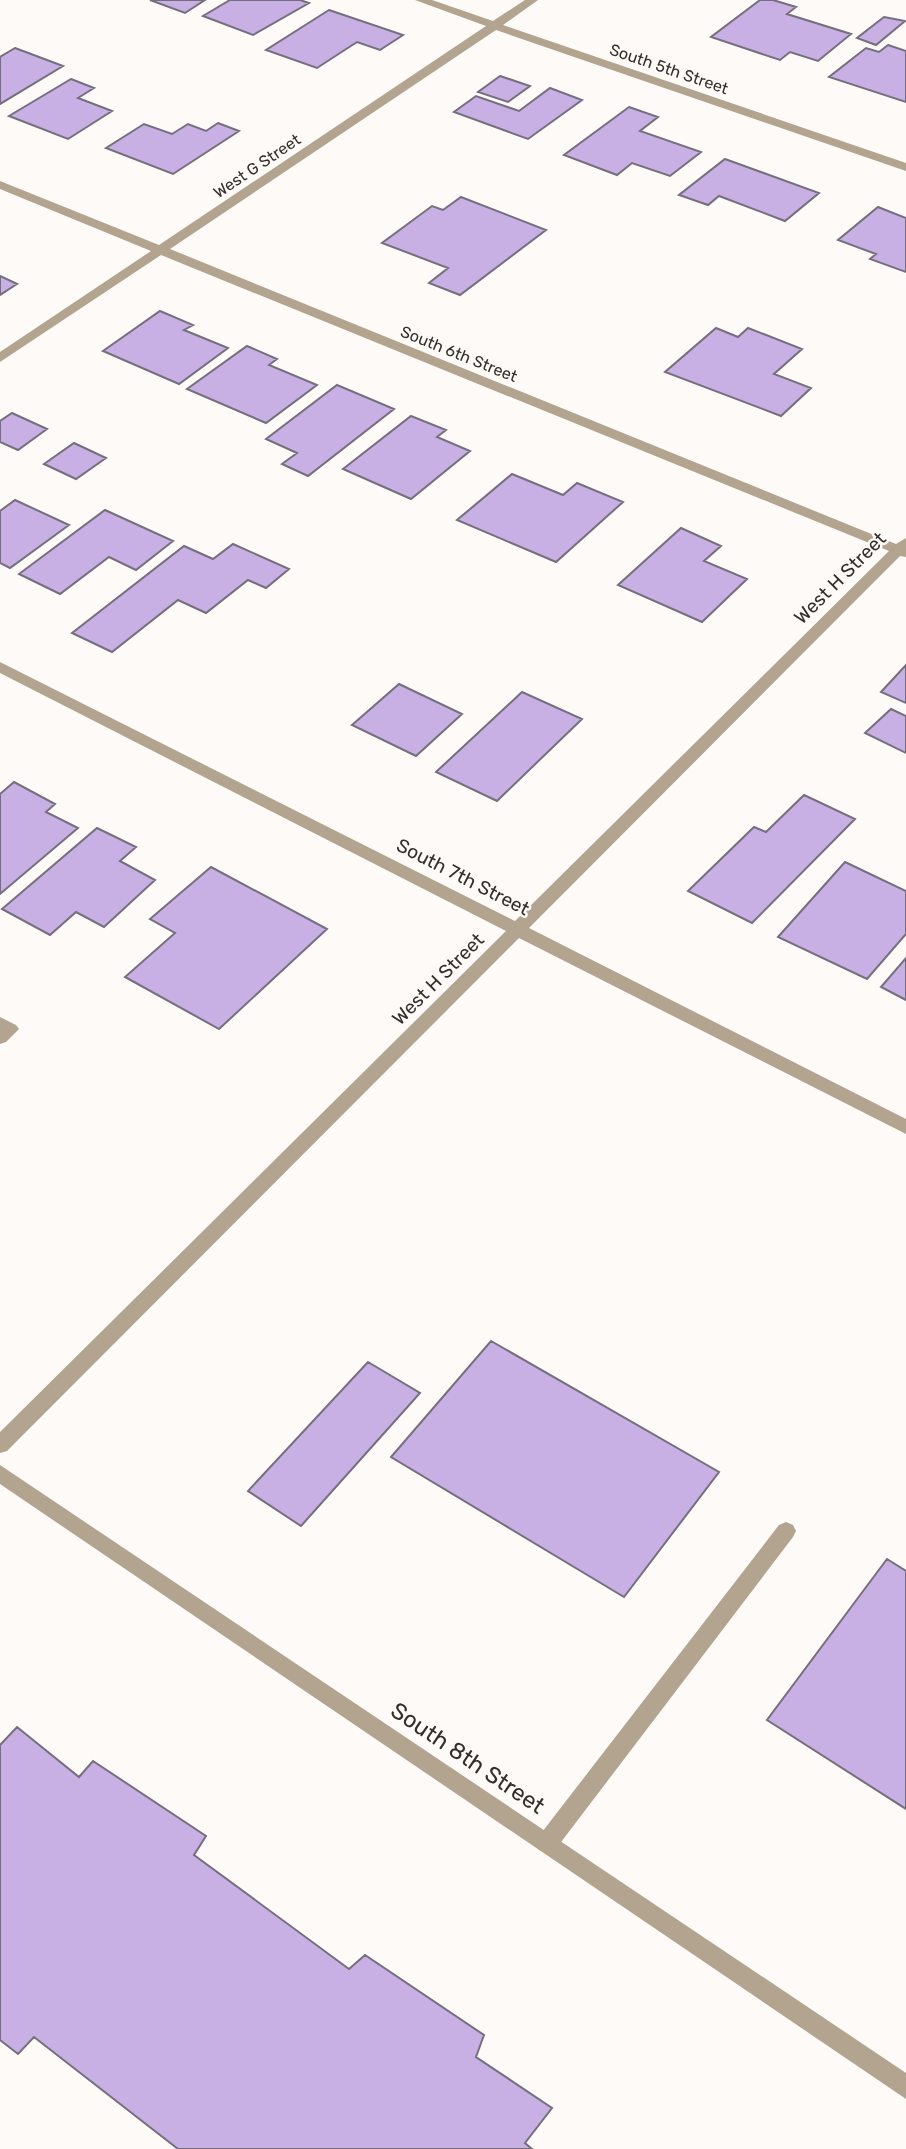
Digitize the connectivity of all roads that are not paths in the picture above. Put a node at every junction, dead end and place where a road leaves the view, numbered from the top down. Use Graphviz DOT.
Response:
graph roads {
  1 [pos="421,0"];
  2 [pos="531,0"];
  3 [pos="494,25"];
  4 [pos="906,167"];
  5 [pos="0,186"];
  6 [pos="159,251"];
  7 [pos="0,358"];
  8 [pos="903,548"];
  9 [pos="0,667"];
  10 [pos="518,928"];
  11 [pos="0,1023"];
  12 [pos="0,1038"];
  13 [pos="906,1127"];
  14 [pos="0,1445"];
  15 [pos="0,1473"];
  16 [pos="786,1531"];
  17 [pos="547,1843"];
  18 [pos="906,2087"];
  1 -- 3 [label="street, South 5th Street"];
  2 -- 3 [label="street, West G Street"];
  3 -- 4 [label="street, South 5th Street"];
  3 -- 6 [label="street, West G Street"];
  5 -- 6 [label="street, South 6th Street"];
  6 -- 7 [label="street, West G Street"];
  6 -- 8 [label="street, South 6th Street"];
  8 -- 10 [label="street, West H Street"];
  9 -- 10 [label="street, South 7th Street"];
  10 -- 13 [label="street, South 7th Street"];
  10 -- 14 [label="street, West H Street"];
  11 -- 12 [label="street"];
  15 -- 17 [label="street, South 8th Street"];
  16 -- 17 [label="street"];
  17 -- 18 [label="street, South 8th Street"];
}
